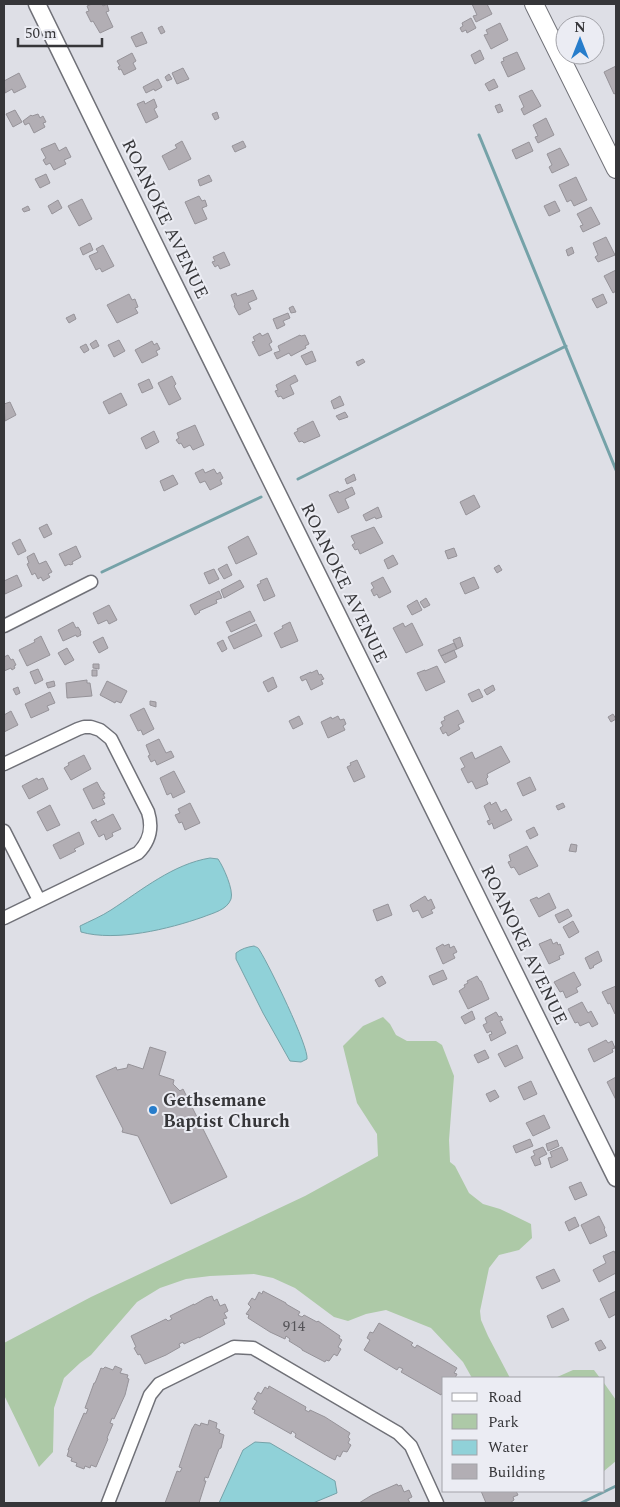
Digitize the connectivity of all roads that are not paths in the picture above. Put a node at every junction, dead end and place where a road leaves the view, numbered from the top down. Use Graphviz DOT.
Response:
graph roads {
  1 [pos="37,4"];
  2 [pos="534,4"];
  3 [pos="616,169"];
  4 [pos="91,582"];
  5 [pos="4,626"];
  6 [pos="4,764"];
  7 [pos="4,831"];
  8 [pos="39,900"];
  9 [pos="4,918"];
  10 [pos="616,1178"];
  11 [pos="108,1503"];
  12 [pos="437,1503"];
  1 -- 10 [label="street, ROANOKE AVENUE"];
  2 -- 3 [label="main road"];
  4 -- 5 [label="street"];
  6 -- 8 [label="street"];
  7 -- 8 [label="street"];
  8 -- 9 [label="street"];
  11 -- 12 [label="street"];
}
